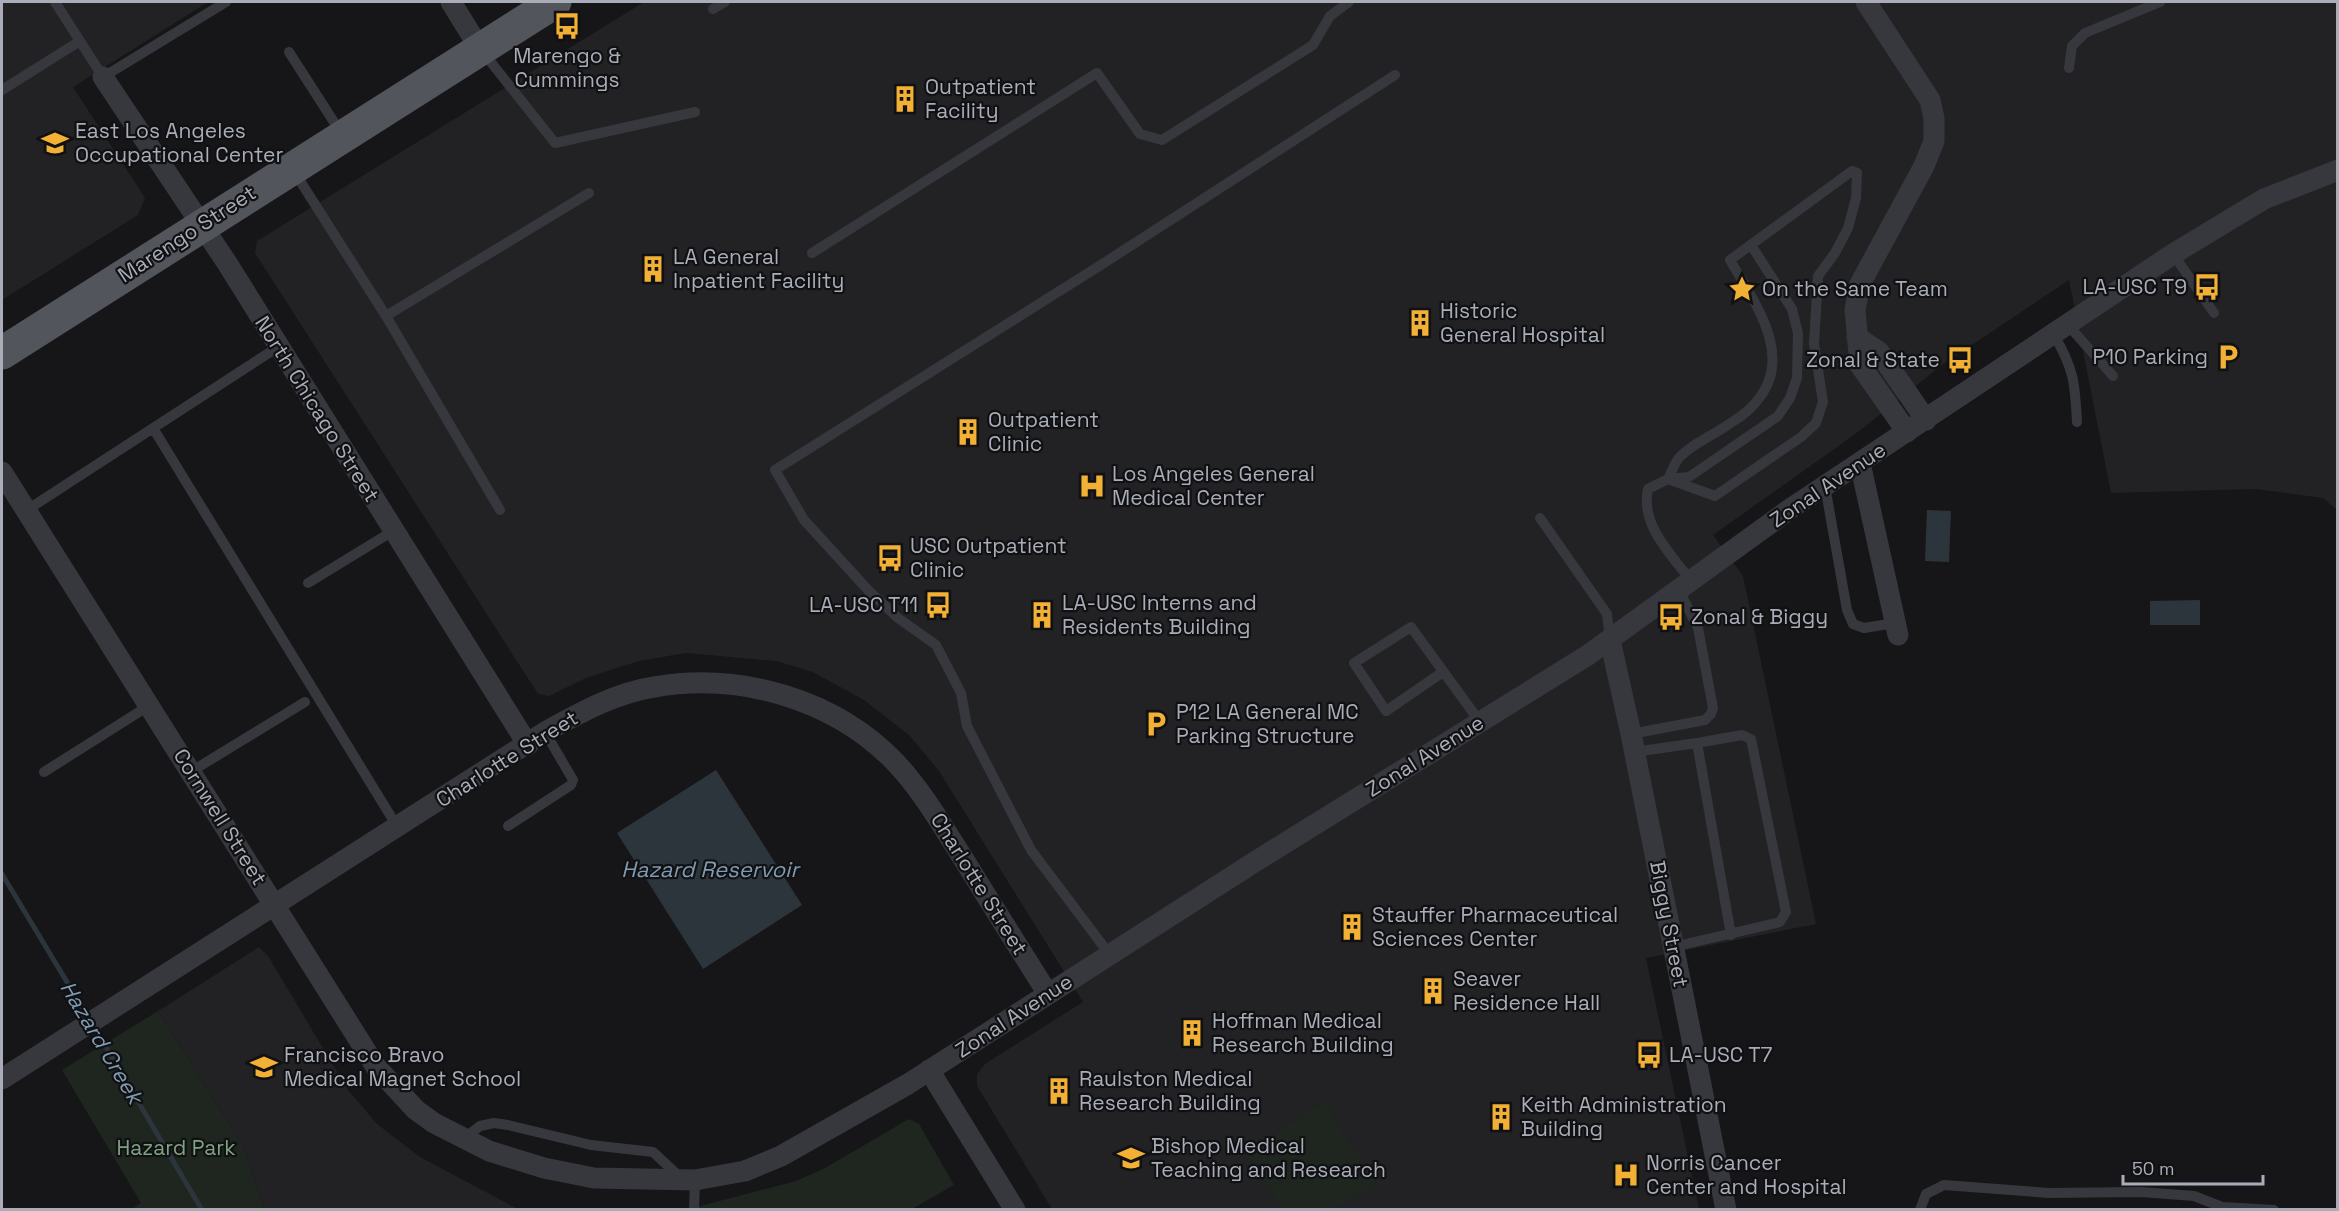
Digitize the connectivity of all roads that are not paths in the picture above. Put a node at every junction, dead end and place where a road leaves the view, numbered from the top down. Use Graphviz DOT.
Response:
graph roads {
  1 [pos="55,2"];
  2 [pos="226,2"];
  3 [pos="451,2"];
  4 [pos="555,2"];
  5 [pos="725,2"];
  6 [pos="1349,2"];
  7 [pos="1866,2"];
  8 [pos="2160,2"];
  9 [pos="713,9"];
  10 [pos="80,41"];
  11 [pos="480,49"];
  12 [pos="289,52"];
  13 [pos="2069,68"];
  14 [pos="1395,75"];
  15 [pos="103,77"];
  16 [pos="2,90"];
  17 [pos="695,112"];
  18 [pos="342,136"];
  19 [pos="292,167"];
  20 [pos="2337,170"];
  21 [pos="589,193"];
  22 [pos="199,225"];
  23 [pos="1751,245"];
  24 [pos="812,253"];
  25 [pos="2173,254"];
  26 [pos="2214,313"];
  27 [pos="386,316"];
  28 [pos="2061,330"];
  29 [pos="1857,337"];
  30 [pos="278,347"];
  31 [pos="2,353"];
  32 [pos="2113,376"];
  33 [pos="1926,420"];
  34 [pos="2077,422"];
  35 [pos="153,428"];
  36 [pos="1907,432"];
  37 [pos="1860,463"];
  38 [pos="2,474"];
  39 [pos="1668,479"];
  40 [pos="1825,486"];
  41 [pos="27,510"];
  42 [pos="500,510"];
  43 [pos="1539,518"];
  44 [pos="393,531"];
  45 [pos="308,583"];
  46 [pos="1685,586"];
  47 [pos="1896,629"];
  48 [pos="1610,640"];
  49 [pos="1443,672"];
  50 [pos="305,702"];
  51 [pos="150,705"];
  52 [pos="1480,722"];
  53 [pos="545,732"];
  54 [pos="1633,743"];
  55 [pos="1697,743"];
  56 [pos="528,745"];
  57 [pos="192,771"];
  58 [pos="44,772"];
  59 [pos="508,826"];
  60 [pos="398,828"];
  61 [pos="275,904"];
  62 [pos="1731,935"];
  63 [pos="1674,947"];
  64 [pos="1110,955"];
  65 [pos="1048,994"];
  66 [pos="928,1070"];
  67 [pos="2,1079"];
  68 [pos="462,1140"];
  69 [pos="689,1180"];
  70 [pos="694,1209"];
  71 [pos="1015,1209"];
  72 [pos="1726,1209"];
  73 [pos="1920,1209"];
  74 [pos="2274,1209"];
  1 -- 10 [label="lane"];
  2 -- 15 [label="lane"];
  3 -- 11 [label="street"];
  4 -- 11 [label="main road, Marengo Street"];
  5 -- 9 [label="lane"];
  6 -- 24 [label="lane"];
  7 -- 29 [label="street"];
  8 -- 13 [label="lane"];
  10 -- 15 [label="lane"];
  10 -- 16 [label="lane"];
  11 -- 17 [label="lane"];
  11 -- 18 [label="main road, Marengo Street"];
  12 -- 18 [label="lane"];
  14 -- 64 [label="lane"];
  15 -- 22 [label="street, North Chicago Street"];
  18 -- 19 [label="main road, Marengo Street"];
  19 -- 22 [label="main road, Marengo Street"];
  19 -- 27 [label="lane"];
  20 -- 25 [label="street, Zonal Avenue"];
  21 -- 27 [label="lane"];
  22 -- 30 [label="street, North Chicago Street"];
  22 -- 31 [label="main road, Marengo Street"];
  23 -- 39 [label="lane"];
  23 -- 39 [label="lane"];
  23 -- 39 [label="lane"];
  25 -- 26 [label="lane"];
  25 -- 28 [label="street, Zonal Avenue"];
  27 -- 42 [label="lane"];
  28 -- 32 [label="lane"];
  28 -- 33 [label="street, Zonal Avenue"];
  28 -- 34 [label="lane"];
  29 -- 33 [label="street"];
  29 -- 36 [label="street"];
  30 -- 35 [label="lane"];
  30 -- 44 [label="street, North Chicago Street"];
  33 -- 36 [label="street, Zonal Avenue"];
  35 -- 41 [label="lane"];
  35 -- 60 [label="lane"];
  36 -- 37 [label="street, Zonal Avenue"];
  37 -- 40 [label="street, Zonal Avenue"];
  37 -- 47 [label="street"];
  38 -- 41 [label="street, Cornwell Street"];
  39 -- 46 [label="lane"];
  40 -- 46 [label="street, Zonal Avenue"];
  40 -- 47 [label="lane"];
  41 -- 51 [label="street, Cornwell Street"];
  43 -- 48 [label="lane"];
  44 -- 45 [label="lane"];
  44 -- 56 [label="street, North Chicago Street"];
  46 -- 48 [label="street, Zonal Avenue"];
  46 -- 54 [label="lane"];
  48 -- 52 [label="street, Zonal Avenue"];
  48 -- 54 [label="street, Biggy Street"];
  49 -- 49 [label="lane"];
  49 -- 52 [label="lane"];
  50 -- 57 [label="lane"];
  51 -- 57 [label="street, Cornwell Street"];
  51 -- 58 [label="lane"];
  52 -- 64 [label="street, Zonal Avenue"];
  53 -- 56 [label="street, Charlotte Street"];
  53 -- 59 [label="lane"];
  53 -- 65 [label="street, Charlotte Street"];
  54 -- 55 [label="lane"];
  54 -- 63 [label="street, Biggy Street"];
  55 -- 62 [label="lane"];
  55 -- 62 [label="lane"];
  56 -- 60 [label="street, Charlotte Street"];
  57 -- 61 [label="street, Cornwell Street"];
  60 -- 61 [label="street, Charlotte Street"];
  61 -- 67 [label="street, Charlotte Street"];
  61 -- 68 [label="street, Cornwell Street"];
  62 -- 63 [label="lane"];
  63 -- 72 [label="street, Biggy Street"];
  64 -- 65 [label="street, Zonal Avenue"];
  65 -- 66 [label="street, Zonal Avenue"];
  66 -- 69 [label="street, Zonal Avenue"];
  66 -- 71 [label="street"];
  68 -- 69 [label="street, Zonal Avenue"];
  68 -- 69 [label="lane"];
  69 -- 70 [label="lane"];
  73 -- 74 [label="lane"];
}
